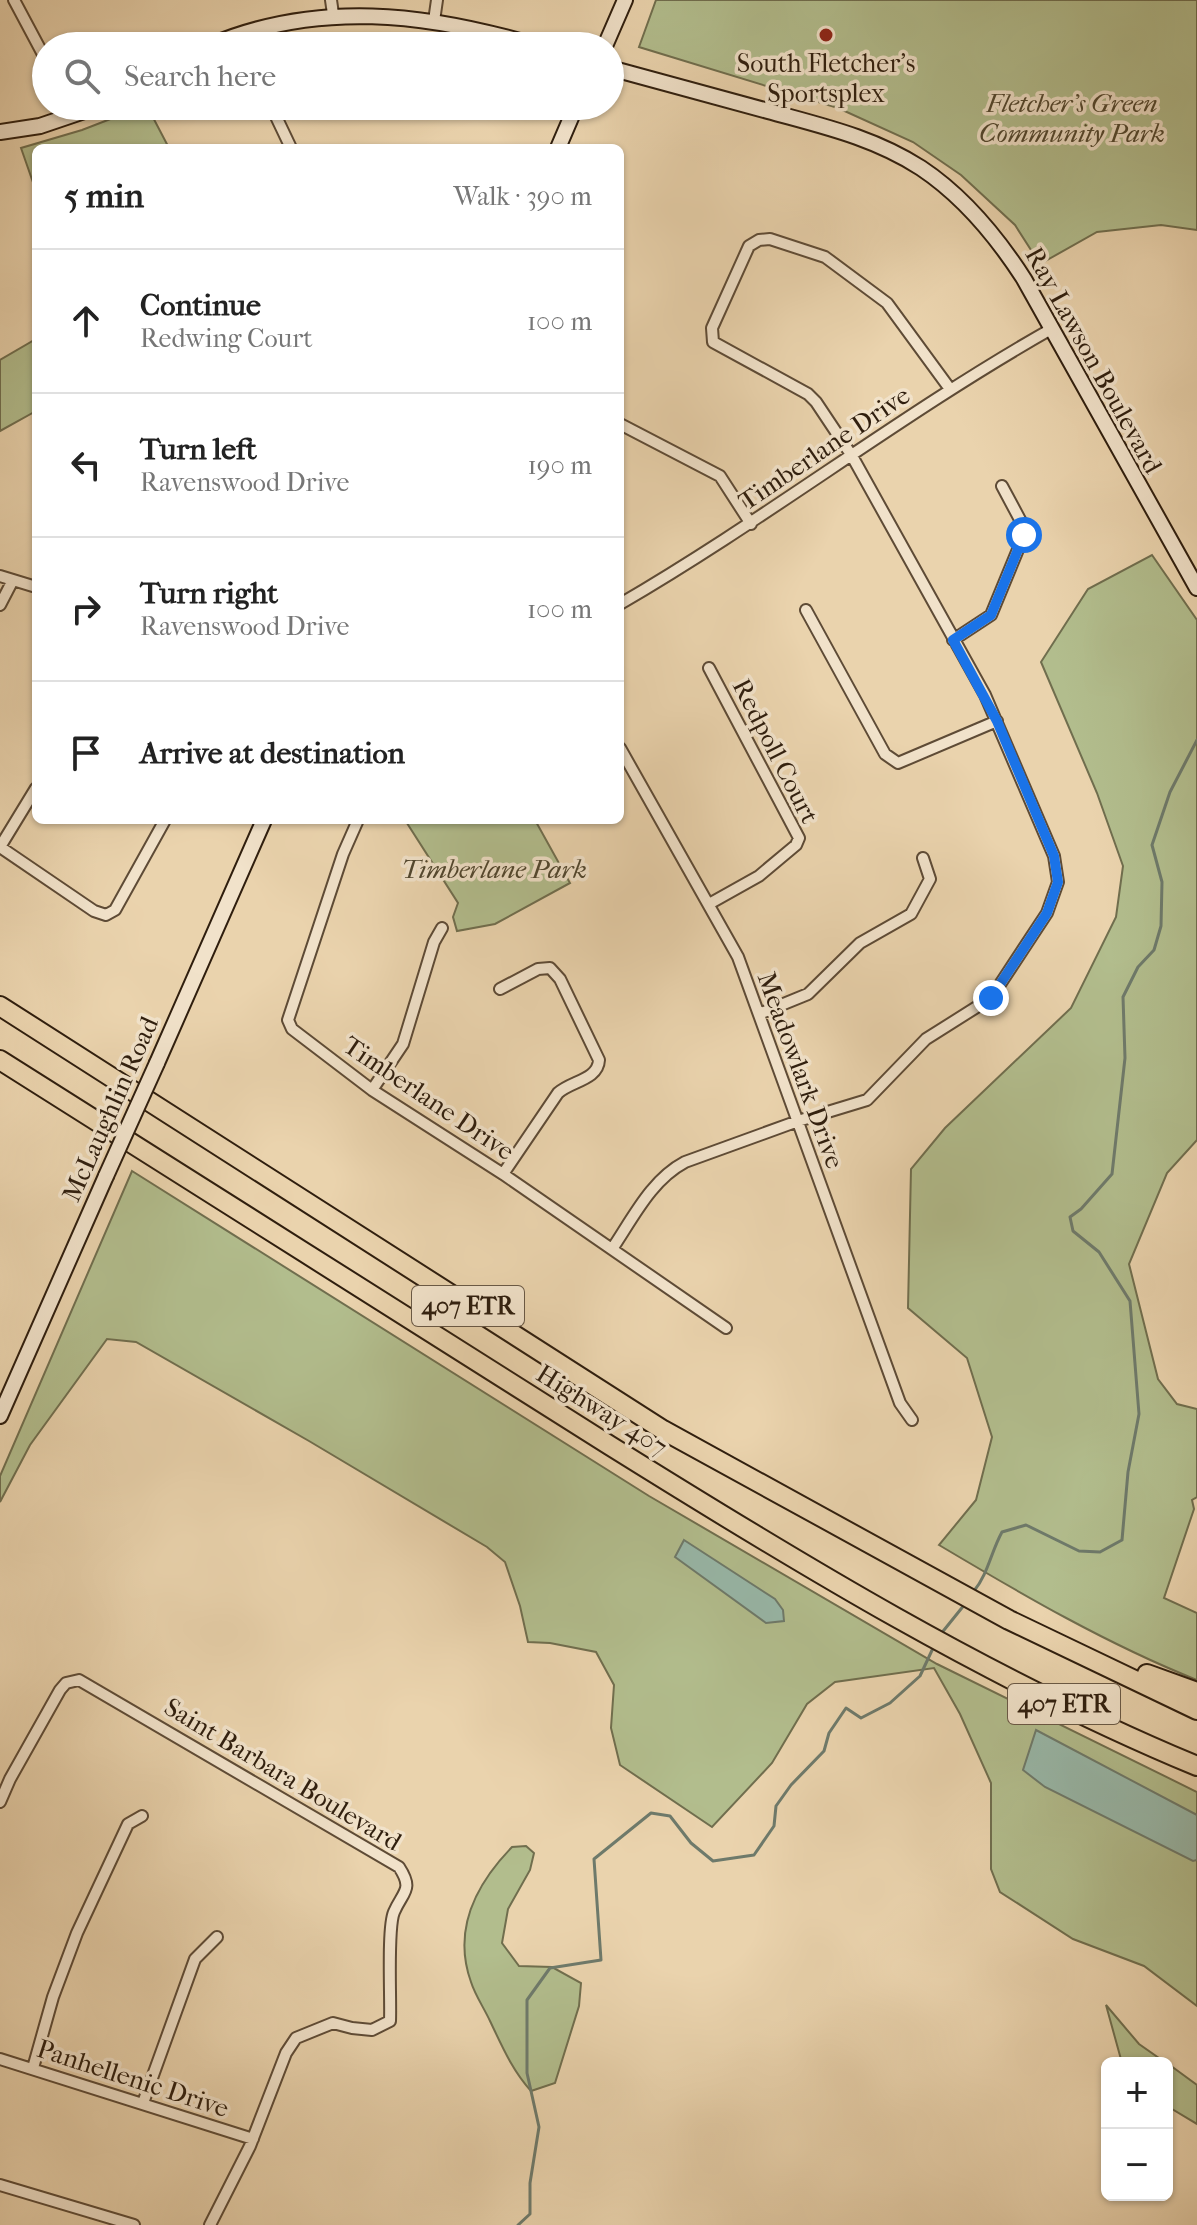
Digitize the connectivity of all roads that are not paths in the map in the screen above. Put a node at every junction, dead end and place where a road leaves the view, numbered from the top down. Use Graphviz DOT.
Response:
graph roads {
  1 [pos="14,0"];
  2 [pos="437,0"];
  3 [pos="625,0"];
  4 [pos="332,7"];
  5 [pos="434,21"];
  6 [pos="244,31"];
  7 [pos="489,32"];
  8 [pos="611,32"];
  9 [pos="32,34"];
  10 [pos="624,72"];
  11 [pos="52,120"];
  12 [pos="278,120"];
  13 [pos="570,120"];
  14 [pos="0,132"];
  15 [pos="289,144"];
  16 [pos="560,144"];
  17 [pos="1053,328"];
  18 [pos="950,389"];
  19 [pos="624,426"];
  20 [pos="852,456"];
  21 [pos="1002,486"];
  22 [pos="751,524"];
  23 [pos="0,576"];
  24 [pos="13,580"];
  25 [pos="32,586"];
  26 [pos="1197,588"];
  27 [pos="624,602"];
  28 [pos="0,605"];
  29 [pos="806,610"];
  30 [pos="953,640"];
  31 [pos="709,668"];
  32 [pos="997,721"];
  33 [pos="624,755"];
  34 [pos="32,795"];
  35 [pos="163,824"];
  36 [pos="262,824"];
  37 [pos="356,824"];
  38 [pos="0,847"];
  39 [pos="923,858"];
  40 [pos="709,904"];
  41 [pos="442,928"];
  42 [pos="500,989"];
  43 [pos="0,1006"];
  44 [pos="759,1014"];
  45 [pos="0,1060"];
  46 [pos="372,1090"];
  47 [pos="798,1121"];
  48 [pos="503,1174"];
  49 [pos="612,1249"];
  50 [pos="726,1328"];
  51 [pos="0,1416"];
  52 [pos="912,1420"];
  53 [pos="1115,1669"];
  54 [pos="1197,1692"];
  55 [pos="1197,1710"];
  56 [pos="1146,1745"];
  57 [pos="1197,1766"];
  58 [pos="1197,1779"];
  59 [pos="0,1802"];
  60 [pos="142,1816"];
  61 [pos="217,1937"];
  62 [pos="0,2059"];
  63 [pos="33,2068"];
  64 [pos="143,2103"];
  65 [pos="253,2139"];
  66 [pos="0,2185"];
  67 [pos="134,2225"];
  68 [pos="210,2225"];
  1 -- 9 [label="street"];
  2 -- 5 [label="street"];
  3 -- 8 [label="street"];
  4 -- 5 [label="street"];
  4 -- 6 [label="street"];
  5 -- 7 [label="street"];
  10 -- 17 [label="street, Ray Lawson Boulevard"];
  11 -- 14 [label="street"];
  12 -- 15 [label="street"];
  13 -- 16 [label="street"];
  17 -- 18 [label="street, Timberlane Drive"];
  17 -- 26 [label="street, Ray Lawson Boulevard"];
  18 -- 20 [label="street, Timberlane Drive"];
  18 -- 20 [label="street"];
  19 -- 22 [label="street"];
  20 -- 22 [label="street, Timberlane Drive"];
  20 -- 30 [label="street"];
  21 -- 30 [label="street"];
  22 -- 27 [label="street, Timberlane Drive"];
  23 -- 24 [label="street"];
  24 -- 25 [label="street"];
  24 -- 28 [label="street"];
  29 -- 32 [label="street"];
  30 -- 32 [label="street"];
  31 -- 40 [label="street, Redpoll Court"];
  32 -- 47 [label="street"];
  33 -- 40 [label="street, Meadowlark Drive"];
  34 -- 38 [label="street"];
  35 -- 38 [label="street"];
  36 -- 51 [label="street, McLaughlin Road, bridge"];
  37 -- 46 [label="street, Timberlane Drive"];
  39 -- 44 [label="street"];
  40 -- 44 [label="street, Meadowlark Drive"];
  41 -- 46 [label="street"];
  42 -- 48 [label="street"];
  43 -- 53 [label="highway, Highway 407 / 407 ETR"];
  44 -- 47 [label="street, Meadowlark Drive"];
  45 -- 56 [label="highway, Highway 407 / 407 ETR"];
  46 -- 48 [label="street, Timberlane Drive"];
  47 -- 49 [label="street"];
  47 -- 52 [label="street, Meadowlark Drive"];
  48 -- 49 [label="street, Timberlane Drive"];
  49 -- 50 [label="street, Timberlane Drive"];
  53 -- 54 [label="highway"];
  53 -- 55 [label="highway, Highway 407 / 407 ETR"];
  56 -- 57 [label="highway, Highway 407 / 407 ETR"];
  56 -- 58 [label="highway"];
  59 -- 65 [label="street, Saint Barbara Boulevard"];
  60 -- 63 [label="street"];
  61 -- 64 [label="street"];
  62 -- 63 [label="street, Panhellenic Drive"];
  63 -- 64 [label="street, Panhellenic Drive"];
  64 -- 65 [label="street, Panhellenic Drive"];
  65 -- 68 [label="street, Saint Barbara Boulevard"];
  66 -- 67 [label="street"];
}
